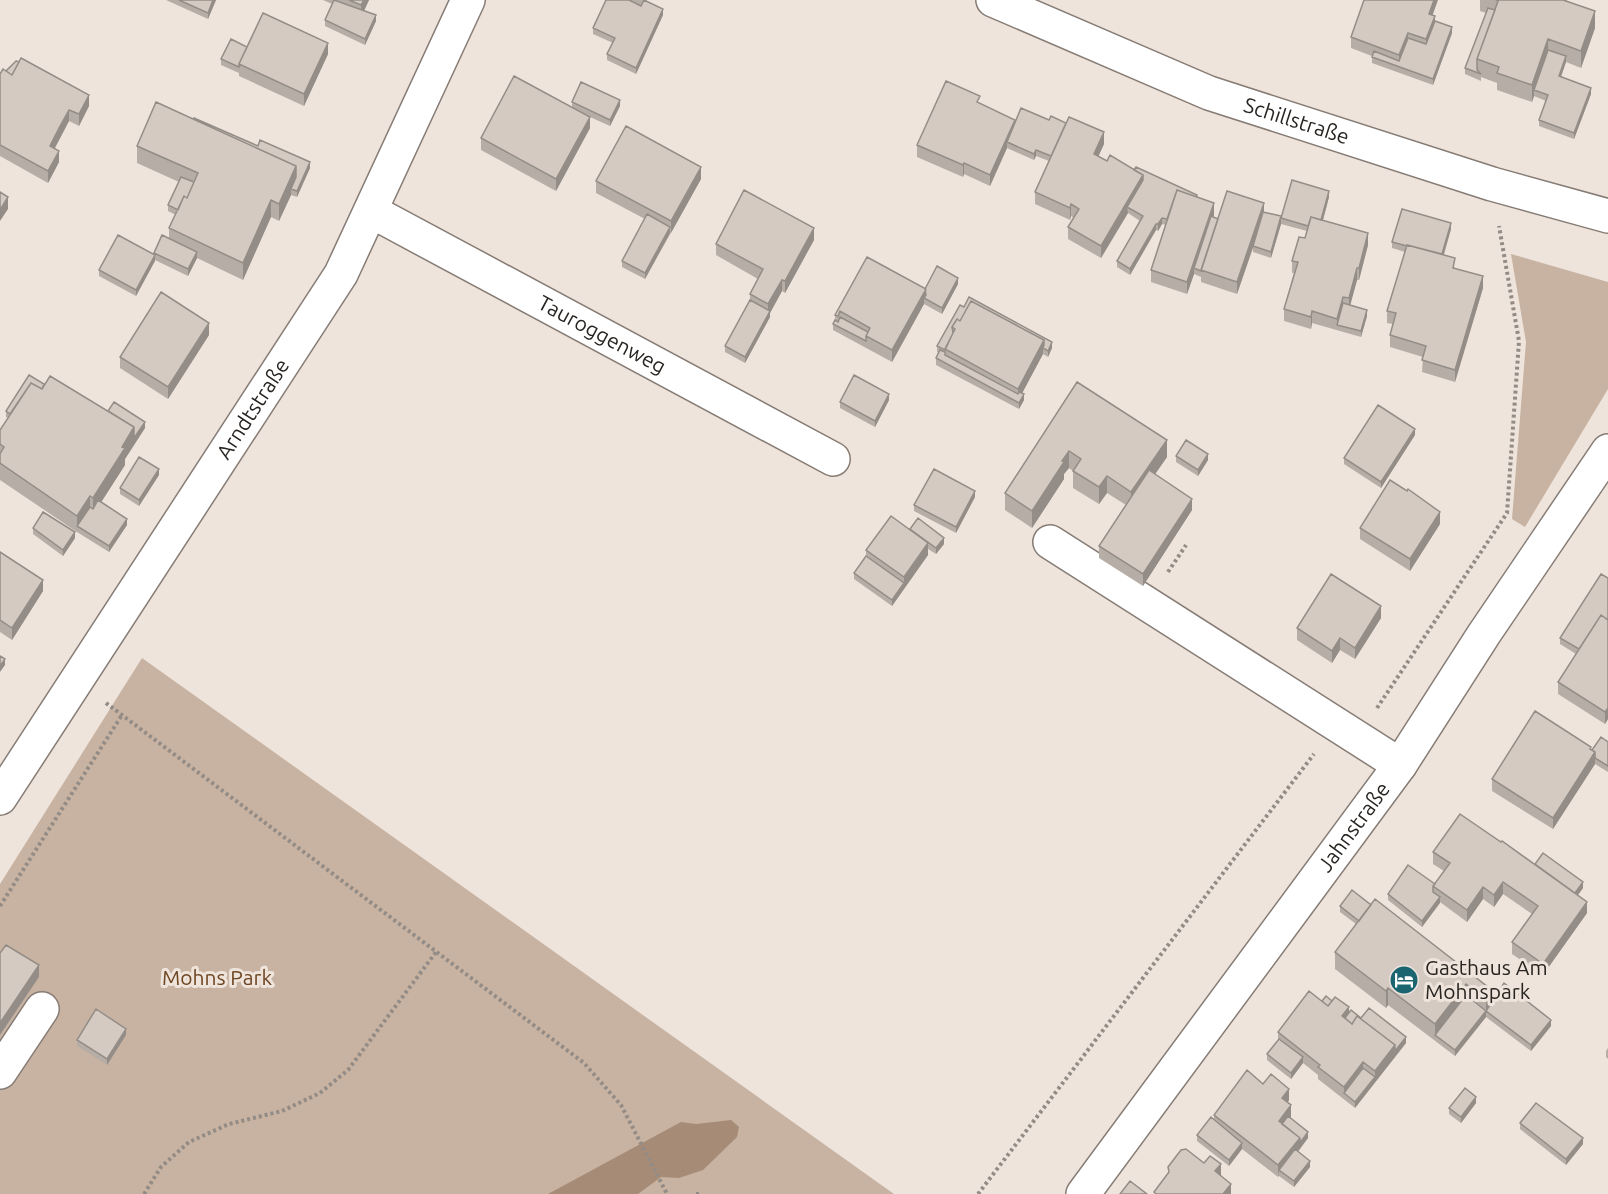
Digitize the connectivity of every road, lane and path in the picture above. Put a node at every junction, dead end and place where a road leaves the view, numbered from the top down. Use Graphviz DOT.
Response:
graph roads {
  1 [pos="468,0"];
  2 [pos="993,0"];
  3 [pos="371,211"];
  4 [pos="1608,216"];
  5 [pos="1608,451"];
  6 [pos="833,459"];
  7 [pos="1050,542"];
  8 [pos="1400,765"];
  9 [pos="0,798"];
  10 [pos="0,906"];
  11 [pos="436,952"];
  12 [pos="42,1009"];
  13 [pos="0,1072"];
  14 [pos="144,1194"];
  15 [pos="667,1194"];
  16 [pos="696,1194"];
  17 [pos="702,1194"];
  18 [pos="1083,1194"];
  1 -- 3 [label="street, Arndtstraße"];
  2 -- 4 [label="street, Schillstraße"];
  3 -- 6 [label="street, Tauroggenweg"];
  3 -- 9 [label="street, Arndtstraße"];
  5 -- 8 [label="street, Jahnstraße"];
  7 -- 8 [label="street"];
  8 -- 18 [label="street, Jahnstraße"];
  10 -- 11 [label="path"];
  11 -- 14 [label="path"];
  11 -- 15 [label="path"];
  12 -- 13 [label="street"];
  16 -- 17 [label="path"];
}
